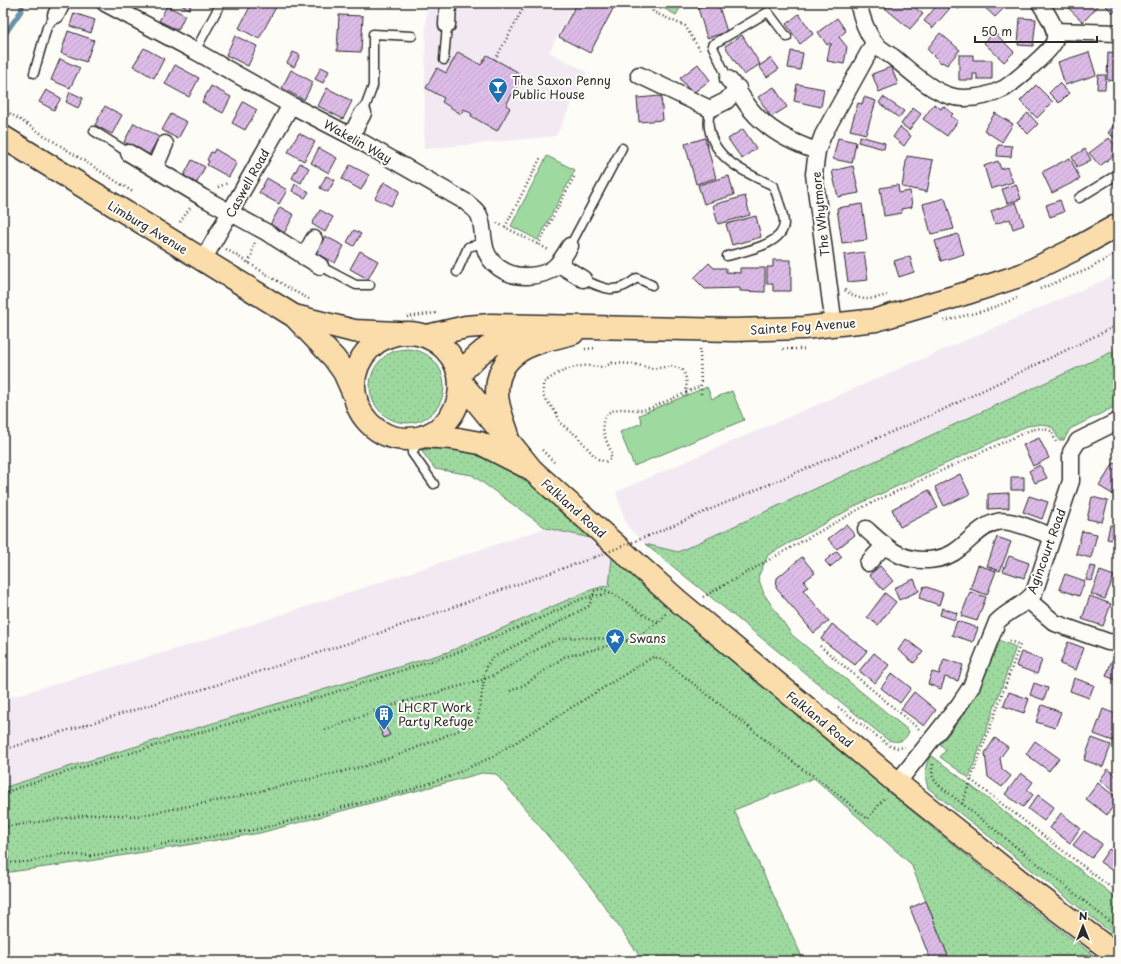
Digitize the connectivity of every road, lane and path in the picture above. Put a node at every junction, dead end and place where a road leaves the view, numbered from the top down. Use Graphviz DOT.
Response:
graph roads {
  1 [pos="104,3"];
  2 [pos="221,3"];
  3 [pos="448,3"];
  4 [pos="526,3"];
  5 [pos="650,3"];
  6 [pos="858,3"];
  7 [pos="1040,3"];
  8 [pos="59,9"];
  9 [pos="447,25"];
  10 [pos="1055,32"];
  11 [pos="1118,33"];
  12 [pos="412,36"];
  13 [pos="787,37"];
  14 [pos="874,43"];
  15 [pos="195,51"];
  16 [pos="704,56"];
  17 [pos="444,60"];
  18 [pos="495,60"];
  19 [pos="34,73"];
  20 [pos="639,75"];
  21 [pos="733,84"];
  22 [pos="291,106"];
  23 [pos="710,109"];
  24 [pos="363,113"];
  25 [pos="94,131"];
  26 [pos="351,136"];
  27 [pos="3,137"];
  28 [pos="165,144"];
  29 [pos="622,148"];
  30 [pos="817,151"];
  31 [pos="129,153"];
  32 [pos="541,157"];
  33 [pos="154,167"];
  34 [pos="1118,174"];
  35 [pos="575,175"];
  36 [pos="1079,198"];
  37 [pos="230,212"];
  38 [pos="479,214"];
  39 [pos="1118,225"];
  40 [pos="505,227"];
  41 [pos="314,239"];
  42 [pos="484,243"];
  43 [pos="538,244"];
  44 [pos="1118,252"];
  45 [pos="564,256"];
  46 [pos="728,256"];
  47 [pos="304,257"];
  48 [pos="203,260"];
  49 [pos="320,266"];
  50 [pos="457,272"];
  51 [pos="583,279"];
  52 [pos="370,285"];
  53 [pos="652,285"];
  54 [pos="1038,290"];
  55 [pos="1024,296"];
  56 [pos="294,316"];
  57 [pos="942,322"];
  58 [pos="541,325"];
  59 [pos="1118,325"];
  60 [pos="605,326"];
  61 [pos="834,326"];
  62 [pos="398,333"];
  63 [pos="427,336"];
  64 [pos="598,347"];
  65 [pos="693,348"];
  66 [pos="807,348"];
  67 [pos="582,349"];
  68 [pos="700,349"];
  69 [pos="707,349"];
  70 [pos="778,349"];
  71 [pos="460,377"];
  72 [pos="700,387"];
  73 [pos="686,392"];
  74 [pos="701,394"];
  75 [pos="356,399"];
  76 [pos="1118,421"];
  77 [pos="422,437"];
  78 [pos="510,443"];
  79 [pos="538,446"];
  80 [pos="1059,450"];
  81 [pos="555,463"];
  82 [pos="532,470"];
  83 [pos="434,484"];
  84 [pos="866,529"];
  85 [pos="1052,536"];
  86 [pos="634,539"];
  87 [pos="640,544"];
  88 [pos="885,545"];
  89 [pos="868,563"];
  90 [pos="612,593"];
  91 [pos="593,596"];
  92 [pos="694,599"];
  93 [pos="1028,600"];
  94 [pos="708,602"];
  95 [pos="992,635"];
  96 [pos="632,640"];
  97 [pos="1118,642"];
  98 [pos="820,646"];
  99 [pos="485,679"];
  100 [pos="510,691"];
  101 [pos="837,706"];
  102 [pos="325,730"];
  103 [pos="930,741"];
  104 [pos="3,750"];
  105 [pos="971,780"];
  106 [pos="897,783"];
  107 [pos="3,793"];
  108 [pos="962,804"];
  109 [pos="3,827"];
  110 [pos="3,863"];
  111 [pos="1118,893"];
  112 [pos="1118,928"];
  113 [pos="1118,956"];
  1 -- 15 [label="street, Wakelin Way"];
  2 -- 15 [label="lane"];
  3 -- 9 [label="street"];
  4 -- 18 [label="path"];
  5 -- 16 [label="path"];
  6 -- 14 [label="street"];
  7 -- 10 [label="street"];
  8 -- 19 [label="lane"];
  9 -- 17 [label="lane"];
  10 -- 11 [label="street"];
  10 -- 14 [label="street"];
  12 -- 24 [label="lane"];
  13 -- 21 [label="lane"];
  14 -- 30 [label="street, The Whytmore"];
  15 -- 22 [label="street, Wakelin Way"];
  20 -- 23 [label="street"];
  21 -- 23 [label="street"];
  21 -- 30 [label="street"];
  22 -- 26 [label="street, Wakelin Way"];
  22 -- 37 [label="street, Caswell Road"];
  23 -- 46 [label="lane"];
  24 -- 26 [label="street"];
  25 -- 31 [label="lane"];
  26 -- 38 [label="street, Wakelin Way"];
  27 -- 48 [label="main road, Limburg Avenue"];
  28 -- 33 [label="street"];
  29 -- 45 [label="lane"];
  30 -- 61 [label="street, The Whytmore"];
  31 -- 33 [label="street"];
  32 -- 40 [label="path"];
  33 -- 37 [label="street"];
  34 -- 36 [label="lane"];
  35 -- 43 [label="path"];
  37 -- 47 [label="street"];
  37 -- 48 [label="street, Caswell Road"];
  38 -- 40 [label="path"];
  38 -- 42 [label="street"];
  39 -- 61 [label="main road, Sainte Foy Avenue"];
  40 -- 43 [label="path"];
  41 -- 47 [label="street"];
  42 -- 45 [label="street"];
  42 -- 50 [label="lane"];
  43 -- 45 [label="path"];
  44 -- 54 [label="path"];
  45 -- 51 [label="street"];
  47 -- 49 [label="street"];
  48 -- 56 [label="main road, Limburg Avenue"];
  49 -- 52 [label="lane"];
  51 -- 53 [label="lane"];
  55 -- 57 [label="path"];
  56 -- 62 [label="main road, Limburg Avenue"];
  56 -- 75 [label="main road, Limburg Avenue"];
  58 -- 60 [label="main road, Sainte Foy Avenue"];
  58 -- 63 [label="main road, Sainte Foy Avenue"];
  58 -- 71 [label="main road, Sainte Foy Avenue"];
  59 -- 104 [label="path, bridge"];
  60 -- 61 [label="main road, Sainte Foy Avenue"];
  60 -- 78 [label="main road"];
  62 -- 63 [label="main road"];
  62 -- 75 [label="main road"];
  63 -- 71 [label="main road"];
  64 -- 67 [label="path"];
  65 -- 68 [label="path"];
  66 -- 70 [label="path"];
  68 -- 69 [label="path"];
  68 -- 72 [label="path"];
  71 -- 77 [label="main road"];
  71 -- 78 [label="main road, Falkland Road"];
  72 -- 73 [label="path"];
  72 -- 74 [label="path"];
  73 -- 73 [label="path"];
  75 -- 77 [label="main road"];
  76 -- 85 [label="street, Agincourt Road"];
  77 -- 82 [label="main road, Falkland Road"];
  77 -- 83 [label="lane"];
  78 -- 82 [label="main road, Falkland Road"];
  79 -- 81 [label="path"];
  80 -- 92 [label="path"];
  82 -- 92 [label="main road, Falkland Road"];
  84 -- 88 [label="street"];
  85 -- 88 [label="street"];
  85 -- 93 [label="street, Agincourt Road"];
  86 -- 87 [label="path"];
  88 -- 89 [label="street"];
  90 -- 91 [label="path"];
  90 -- 91 [label="path"];
  90 -- 96 [label="path"];
  91 -- 99 [label="path"];
  91 -- 107 [label="path"];
  92 -- 94 [label="path"];
  92 -- 106 [label="main road, Falkland Road"];
  93 -- 95 [label="street, Agincourt Road"];
  93 -- 97 [label="street"];
  95 -- 103 [label="street, Agincourt Road"];
  95 -- 105 [label="path"];
  96 -- 99 [label="path"];
  96 -- 100 [label="path"];
  98 -- 103 [label="path"];
  99 -- 102 [label="path"];
  99 -- 109 [label="path"];
  101 -- 103 [label="path"];
  103 -- 106 [label="street, Agincourt Road"];
  103 -- 108 [label="path"];
  105 -- 108 [label="path"];
  105 -- 111 [label="path"];
  106 -- 110 [label="path"];
  106 -- 113 [label="main road, Falkland Road"];
  108 -- 112 [label="path"];
}
